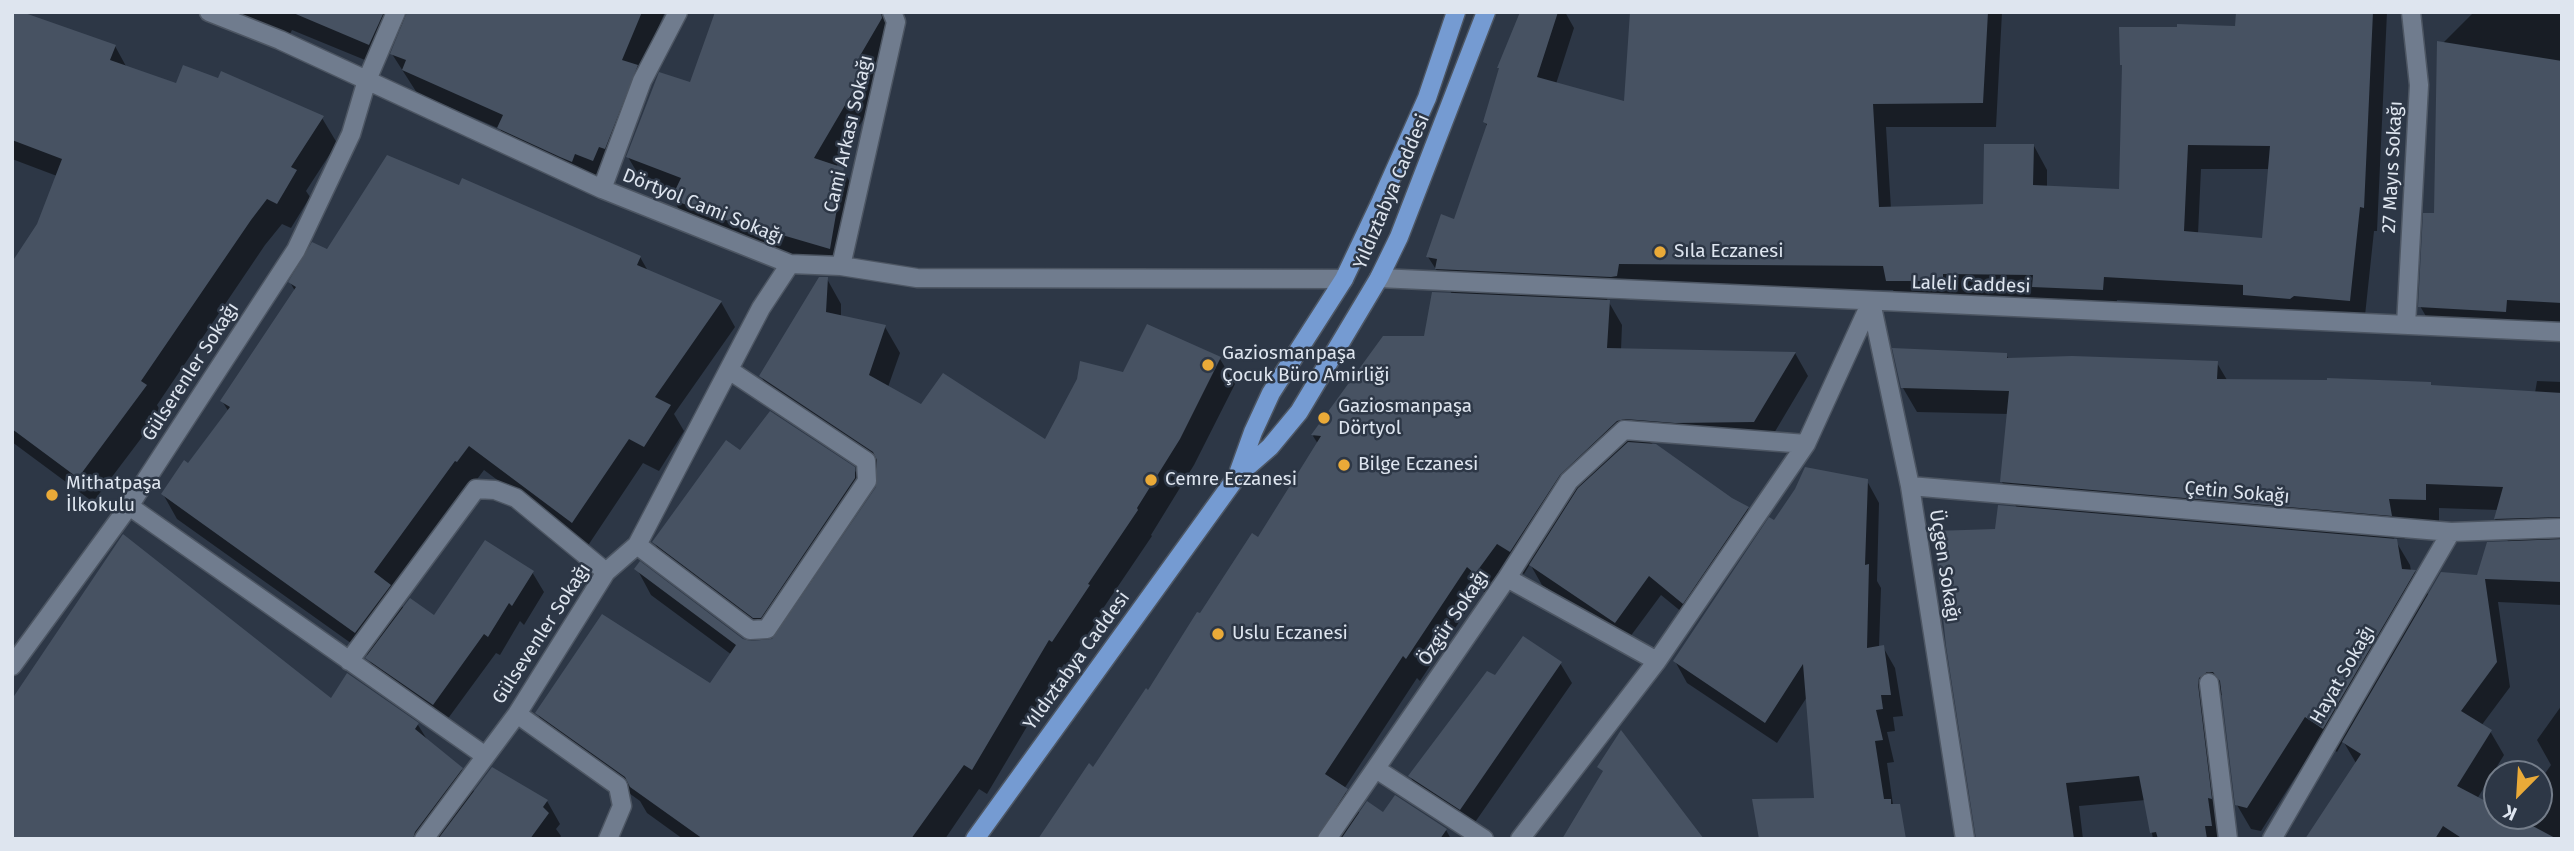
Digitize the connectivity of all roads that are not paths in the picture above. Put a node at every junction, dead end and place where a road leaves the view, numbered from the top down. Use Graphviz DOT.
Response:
graph roads {
  1 [pos="209,12"];
  2 [pos="396,12"];
  3 [pos="678,12"];
  4 [pos="892,12"];
  5 [pos="1457,12"];
  6 [pos="1486,12"];
  7 [pos="2411,12"];
  8 [pos="367,80"];
  9 [pos="602,189"];
  10 [pos="790,264"];
  11 [pos="841,266"];
  12 [pos="1379,278"];
  13 [pos="1344,279"];
  14 [pos="1871,302"];
  15 [pos="2406,325"];
  16 [pos="2562,332"];
  17 [pos="729,370"];
  18 [pos="1806,444"];
  19 [pos="1238,475"];
  20 [pos="1910,486"];
  21 [pos="129,506"];
  22 [pos="2562,528"];
  23 [pos="2451,532"];
  24 [pos="637,545"];
  25 [pos="606,572"];
  26 [pos="1507,578"];
  27 [pos="349,660"];
  28 [pos="1657,661"];
  29 [pos="12,666"];
  30 [pos="2209,683"];
  31 [pos="517,714"];
  32 [pos="484,755"];
  33 [pos="1376,769"];
  34 [pos="424,839"];
  35 [pos="608,839"];
  36 [pos="975,839"];
  37 [pos="1327,839"];
  38 [pos="1484,839"];
  39 [pos="1520,839"];
  40 [pos="1965,839"];
  41 [pos="2228,839"];
  42 [pos="2272,839"];
  1 -- 8 [label="street, Dörtyol Cami Sokağı"];
  2 -- 8 [label="street, Gülserenler Sokağı"];
  3 -- 9 [label="street"];
  4 -- 11 [label="street, Cami Arkası Sokağı"];
  5 -- 13 [label="main road, Yıldıztabya Caddesi"];
  6 -- 12 [label="main road, Yıldıztabya Caddesi"];
  7 -- 15 [label="street, 27 Mayıs Sokağı"];
  8 -- 9 [label="street, Dörtyol Cami Sokağı"];
  8 -- 21 [label="street, Gülserenler Sokağı"];
  9 -- 10 [label="street, Dörtyol Cami Sokağı"];
  10 -- 11 [label="street, Dörtyol Cami Sokağı"];
  10 -- 17 [label="street, Gülsevenler Sokağı"];
  11 -- 13 [label="street, Dörtyol Cami Sokağı"];
  12 -- 13 [label="main road"];
  12 -- 14 [label="street, Laleli Caddesi"];
  12 -- 19 [label="main road, Yıldıztabya Caddesi"];
  13 -- 19 [label="main road, Yıldıztabya Caddesi"];
  14 -- 15 [label="street, Laleli Caddesi"];
  14 -- 18 [label="street"];
  14 -- 20 [label="street, Üçgen Sokağı"];
  15 -- 16 [label="street, Laleli Caddesi"];
  17 -- 24 [label="street, Gülsevenler Sokağı"];
  17 -- 24 [label="street"];
  18 -- 26 [label="street, Özgür Sokağı"];
  18 -- 28 [label="street"];
  19 -- 36 [label="main road, Yıldıztabya Caddesi"];
  20 -- 23 [label="street, Çetin Sokağı"];
  20 -- 40 [label="street, Üçgen Sokağı"];
  21 -- 27 [label="street"];
  21 -- 29 [label="street, Gülserenler Sokağı"];
  22 -- 23 [label="street, Çetin Sokağı"];
  23 -- 42 [label="street, Hayat Sokağı"];
  24 -- 25 [label="street, Gülsevenler Sokağı"];
  25 -- 27 [label="street"];
  25 -- 31 [label="street, Gülsevenler Sokağı"];
  26 -- 28 [label="street"];
  26 -- 33 [label="street, Özgür Sokağı"];
  27 -- 32 [label="street"];
  28 -- 39 [label="street"];
  30 -- 41 [label="street"];
  31 -- 32 [label="street, Gülsevenler Sokağı"];
  31 -- 35 [label="street"];
  32 -- 34 [label="street, Gülsevenler Sokağı"];
  33 -- 37 [label="street, Özgür Sokağı"];
  33 -- 38 [label="street"];
}
